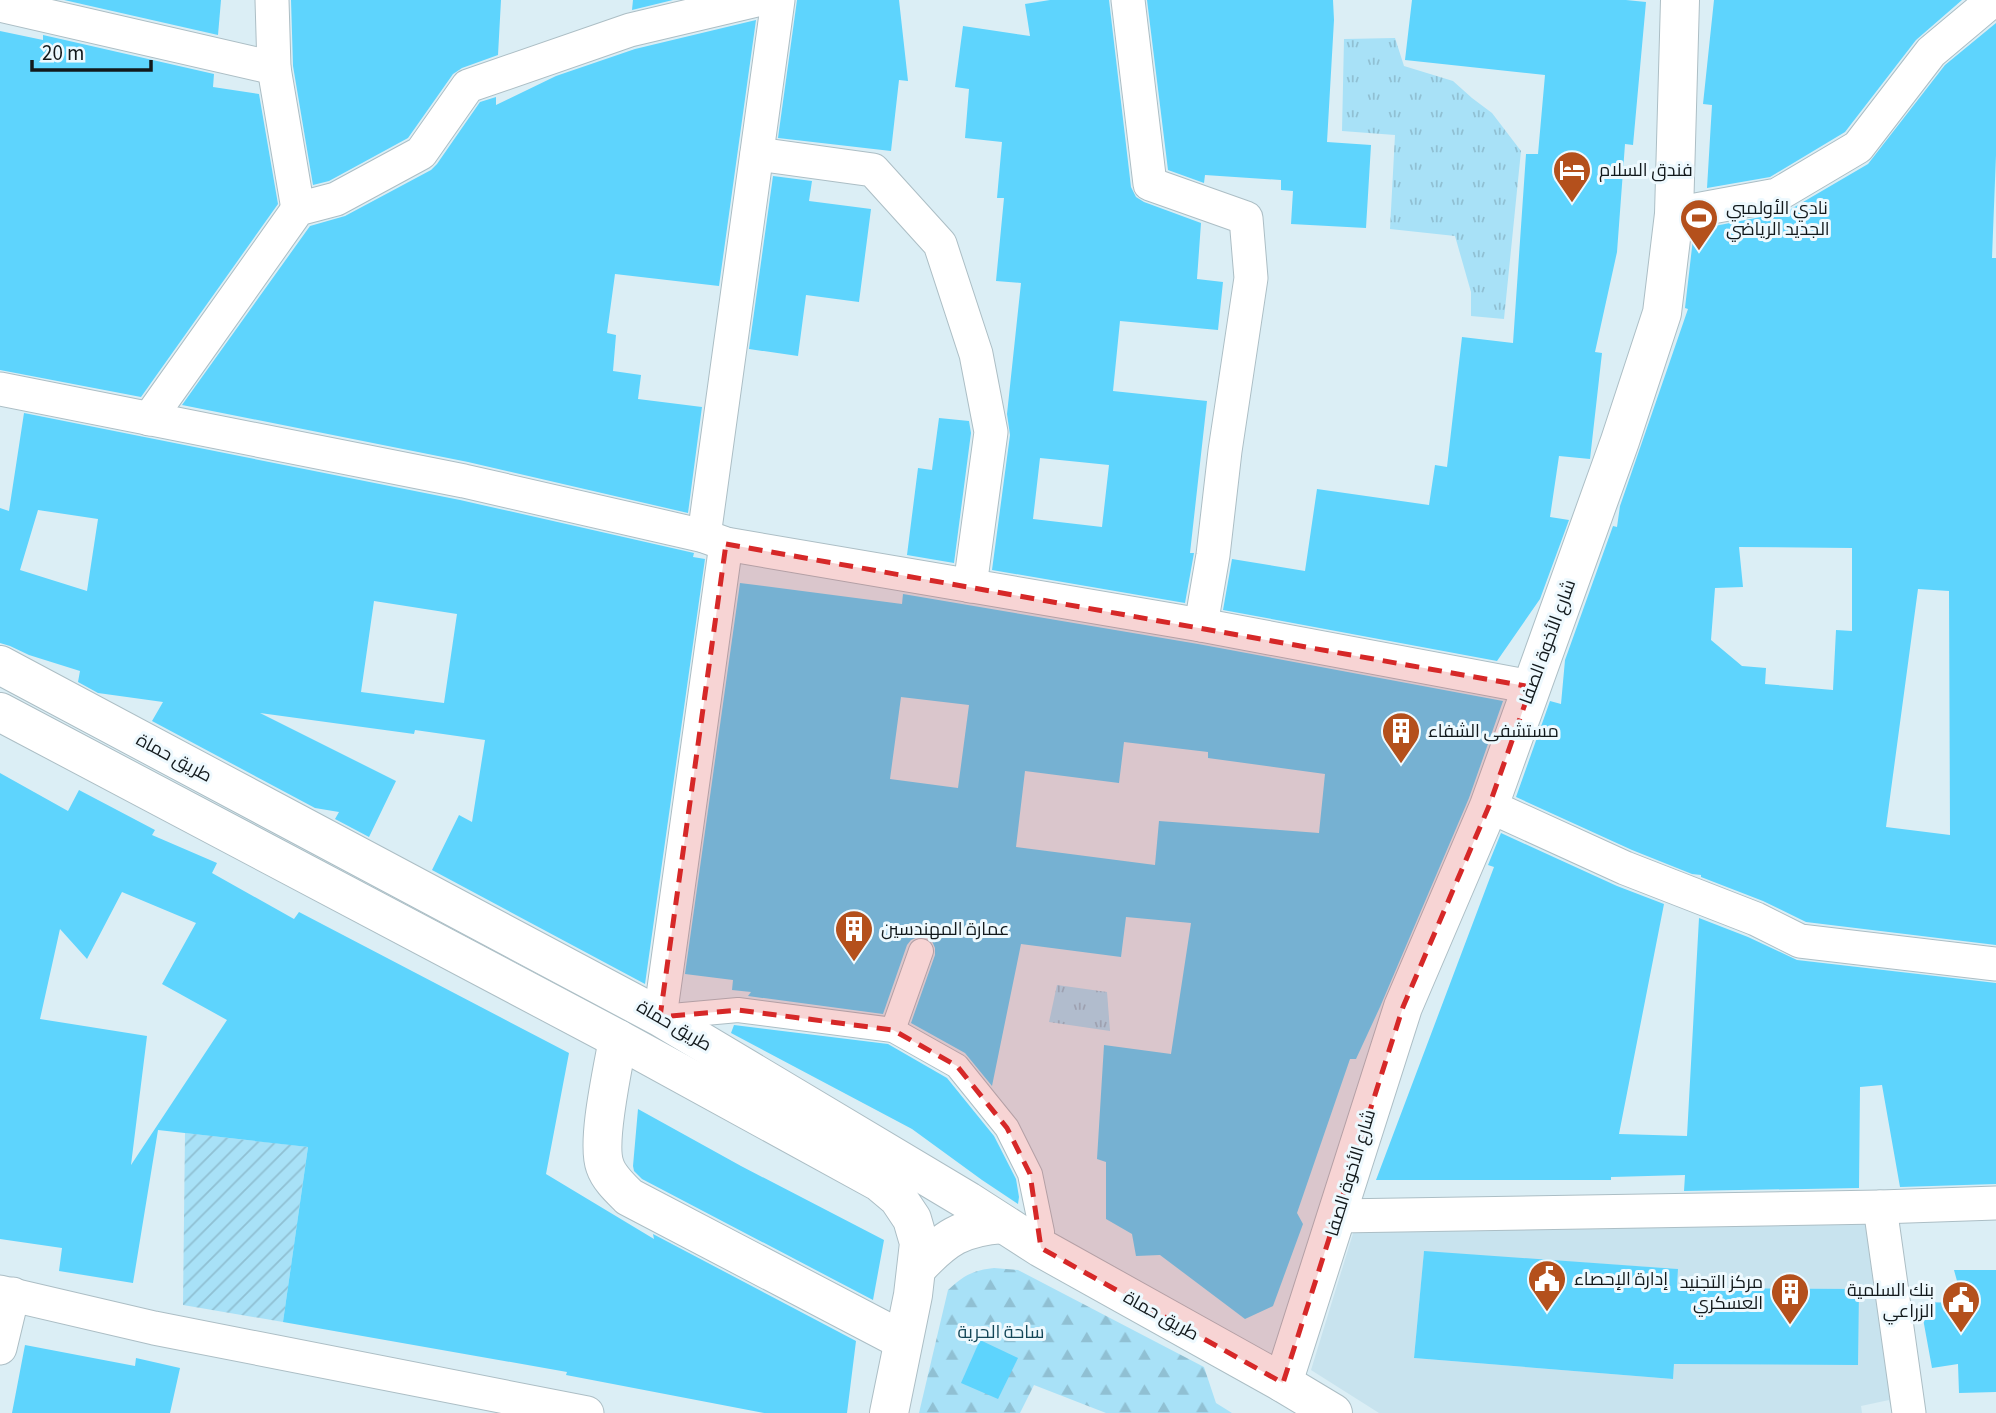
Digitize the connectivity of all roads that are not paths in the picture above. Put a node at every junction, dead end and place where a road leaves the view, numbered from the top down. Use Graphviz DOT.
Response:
graph roads {
  1 [pos="272,0"];
  2 [pos="757,0"];
  3 [pos="778,0"];
  4 [pos="1128,0"];
  5 [pos="1680,0"];
  6 [pos="1993,0"];
  7 [pos="0,5"];
  8 [pos="274,68"];
  9 [pos="757,154"];
  10 [pos="298,209"];
  11 [pos="1674,214"];
  12 [pos="0,389"];
  13 [pos="149,419"];
  14 [pos="715,540"];
  15 [pos="970,586"];
  16 [pos="1201,625"];
  17 [pos="0,665"];
  18 [pos="1531,687"];
  19 [pos="0,712"];
  20 [pos="1489,806"];
  21 [pos="921,951"];
  22 [pos="1996,964"];
  23 [pos="660,1017"];
  24 [pos="893,1030"];
  25 [pos="618,1039"];
  26 [pos="1996,1203"];
  27 [pos="1880,1207"];
  28 [pos="1338,1216"];
  29 [pos="1003,1224"];
  30 [pos="1041,1248"];
  31 [pos="917,1268"];
  32 [pos="6,1293"];
  33 [pos="902,1340"];
  34 [pos="0,1348"];
  35 [pos="1283,1383"];
  36 [pos="587,1413"];
  37 [pos="888,1413"];
  38 [pos="1333,1413"];
  39 [pos="1909,1413"];
  1 -- 8 [label="street"];
  2 -- 10 [label="street"];
  3 -- 9 [label="street"];
  4 -- 16 [label="street"];
  5 -- 11 [label="main road, شارع الأخوة الصفا"];
  6 -- 11 [label="street"];
  7 -- 8 [label="street"];
  8 -- 10 [label="street"];
  9 -- 14 [label="street"];
  9 -- 15 [label="street"];
  10 -- 13 [label="street"];
  11 -- 18 [label="main road, شارع الأخوة الصفا"];
  12 -- 13 [label="street"];
  13 -- 14 [label="street"];
  14 -- 15 [label="street"];
  14 -- 23 [label="street"];
  15 -- 16 [label="street"];
  16 -- 18 [label="street"];
  17 -- 23 [label="main road, طريق حماة"];
  18 -- 20 [label="main road, شارع الأخوة الصفا"];
  19 -- 25 [label="main road"];
  20 -- 22 [label="street"];
  20 -- 28 [label="main road, شارع الأخوة الصفا"];
  21 -- 24 [label="street"];
  23 -- 24 [label="street"];
  23 -- 29 [label="main road, طريق حماة"];
  24 -- 30 [label="street"];
  25 -- 31 [label="main road"];
  25 -- 33 [label="main road"];
  26 -- 27 [label="street"];
  27 -- 28 [label="street"];
  27 -- 39 [label="street"];
  28 -- 35 [label="main road, شارع الأخوة الصفا"];
  29 -- 30 [label="main road, طريق حماة"];
  29 -- 31 [label="main road"];
  30 -- 35 [label="main road, طريق حماة"];
  31 -- 33 [label="main road"];
  32 -- 34 [label="street"];
  32 -- 36 [label="street"];
  33 -- 37 [label="main road"];
  35 -- 38 [label="main road, طريق حماة"];
}
